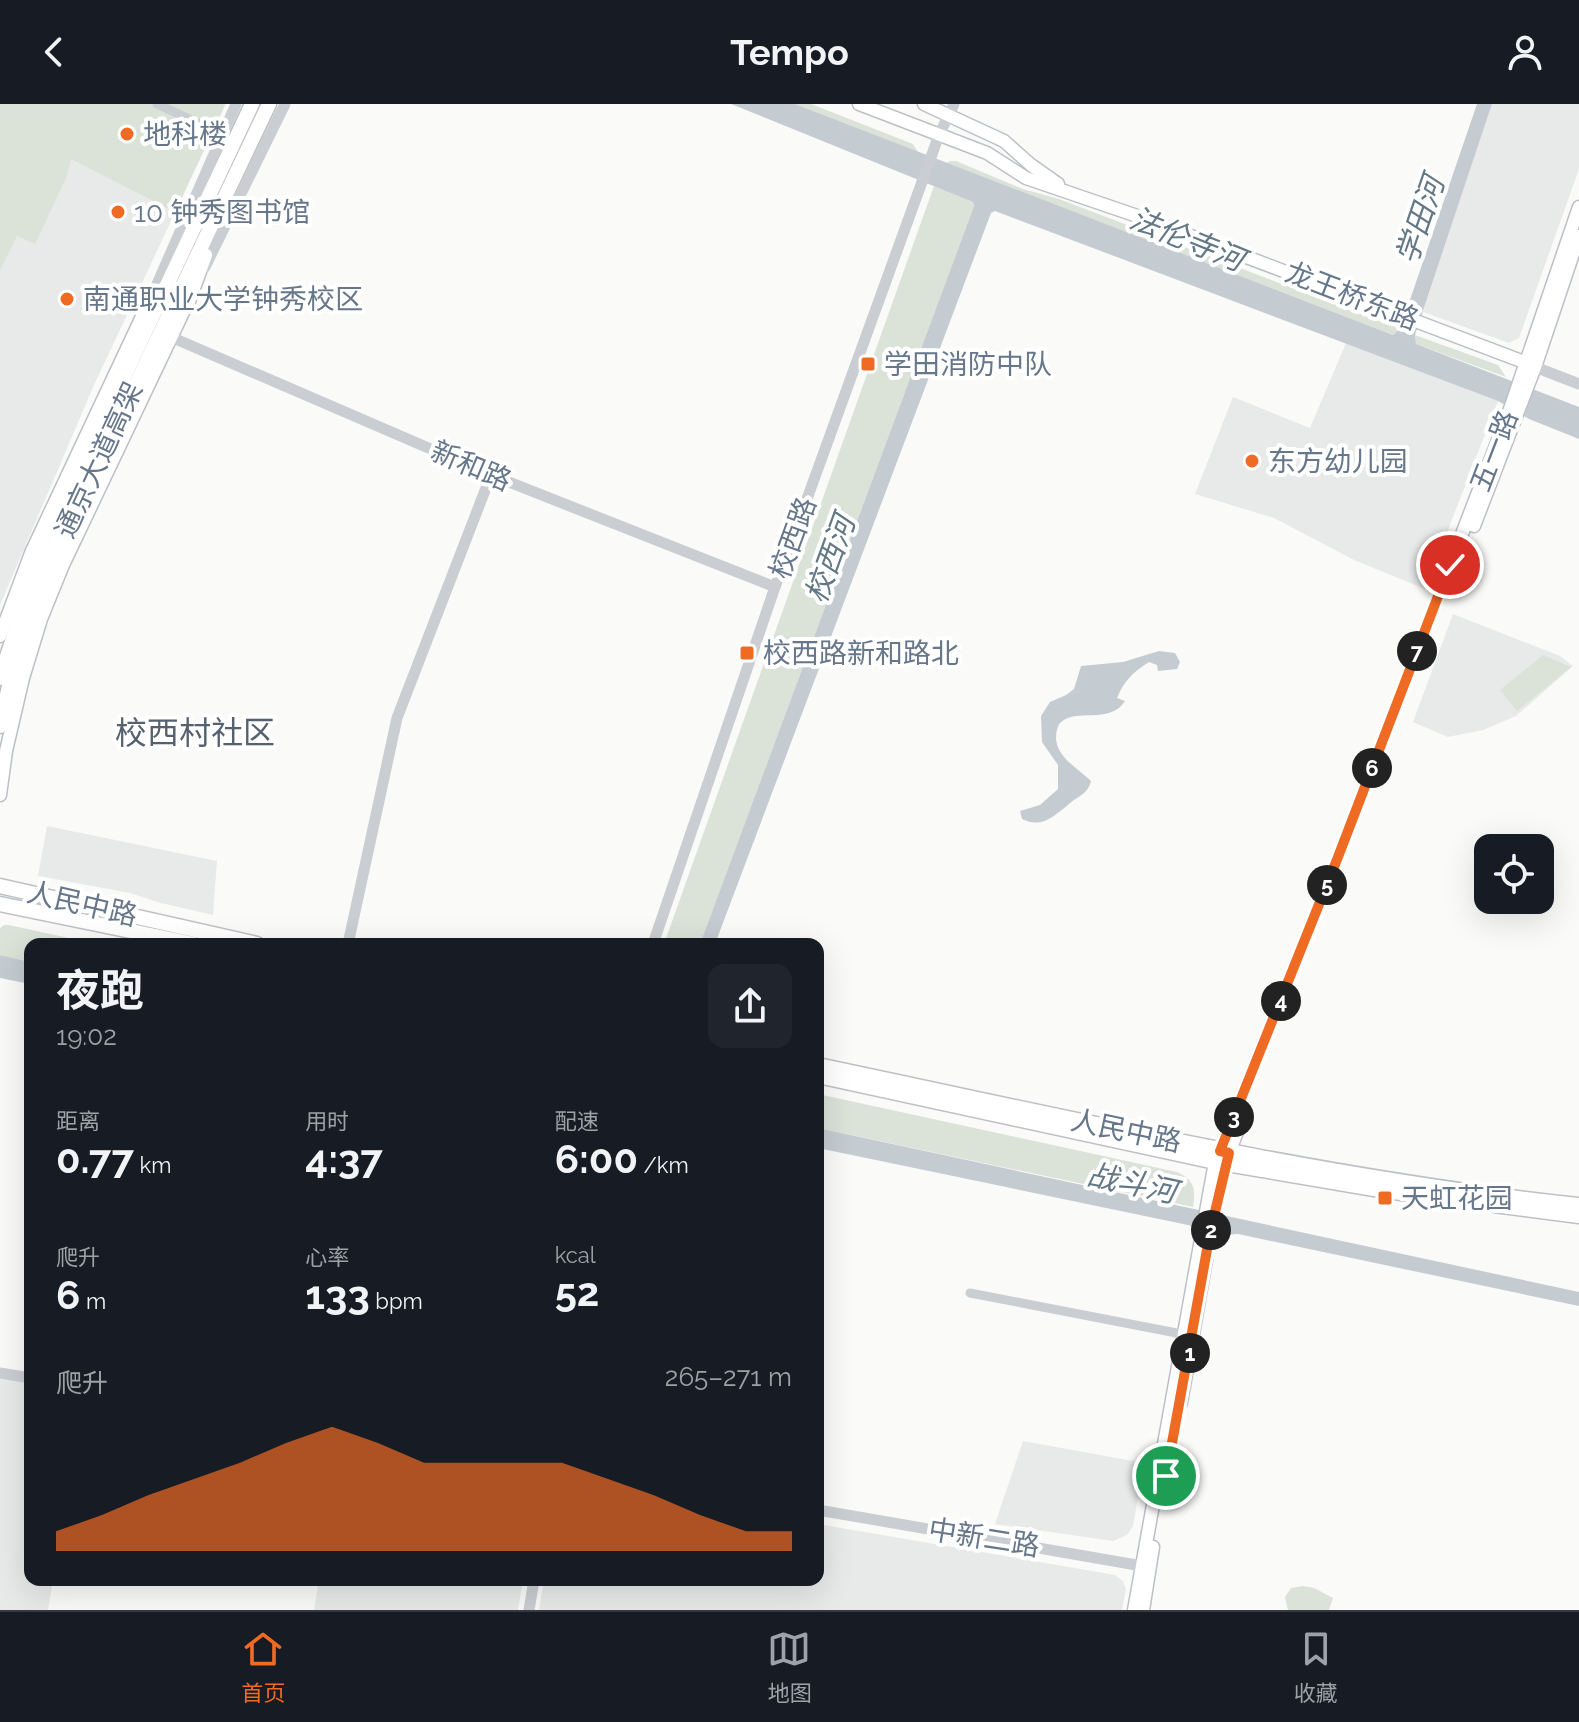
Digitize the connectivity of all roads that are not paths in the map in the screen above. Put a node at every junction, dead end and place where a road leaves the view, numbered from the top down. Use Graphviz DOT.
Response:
graph roads {
  1 [pos="157,104"];
  2 [pos="236,104"];
  3 [pos="252,104"];
  4 [pos="269,104"];
  5 [pos="285,104"];
  6 [pos="859,104"];
  7 [pos="924,104"];
  8 [pos="946,109"];
  9 [pos="222,134"];
  10 [pos="939,135"];
  11 [pos="1079,194"];
  12 [pos="205,200"];
  13 [pos="221,203"];
  14 [pos="1579,207"];
  15 [pos="1579,236"];
  16 [pos="154,291"];
  17 [pos="187,304"];
  18 [pos="171,337"];
  19 [pos="1531,365"];
  20 [pos="1579,384"];
  21 [pos="119,404"];
  22 [pos="491,475"];
  23 [pos="775,587"];
  24 [pos="0,636"];
  25 [pos="0,678"];
  26 [pos="0,726"];
  27 [pos="0,795"];
  28 [pos="0,886"];
  29 [pos="0,904"];
  30 [pos="165,938"];
  31 [pos="230,938"];
  32 [pos="349,938"];
  33 [pos="655,938"];
  34 [pos="824,1066"];
  35 [pos="824,1077"];
  36 [pos="1222,1157"];
  37 [pos="1579,1205"];
  38 [pos="1579,1216"];
  39 [pos="1206,1232"];
  40 [pos="970,1293"];
  41 [pos="1193,1336"];
  42 [pos="0,1373"];
  43 [pos="24,1377"];
  44 [pos="824,1511"];
  45 [pos="1146,1567"];
  46 [pos="533,1586"];
  47 [pos="529,1610"];
  48 [pos="1134,1610"];
  49 [pos="1143,1610"];
  1 -- 9 [label="street"];
  2 -- 9 [label="street"];
  3 -- 12 [label="main road"];
  4 -- 13 [label="main road"];
  5 -- 17 [label="street"];
  6 -- 10 [label="main road, 龙王桥东路"];
  7 -- 8 [label="main road, 龙王桥东路"];
  8 -- 10 [label="street, 校西路"];
  8 -- 11 [label="main road, 龙王桥东路"];
  9 -- 16 [label="street"];
  10 -- 11 [label="main road, 龙王桥东路"];
  10 -- 23 [label="street, 校西路"];
  11 -- 19 [label="main road, 龙王桥东路"];
  12 -- 16 [label="main road"];
  12 -- 21 [label="main road, 通京大道高架"];
  13 -- 17 [label="main road"];
  13 -- 21 [label="main road, 通京大道高架"];
  14 -- 19 [label="main road, 五一路"];
  15 -- 19 [label="main road, 五一路"];
  16 -- 24 [label="main road"];
  17 -- 18 [label="main road"];
  18 -- 22 [label="street, 新和路"];
  18 -- 27 [label="main road"];
  19 -- 20 [label="street, 龙王桥东路"];
  19 -- 36 [label="main road, 五一路"];
  21 -- 25 [label="main road, 通京大道高架"];
  21 -- 26 [label="main road, 通京大道高架"];
  22 -- 23 [label="street, 新和路"];
  22 -- 32 [label="street"];
  23 -- 33 [label="street, 校西路"];
  28 -- 31 [label="main road, 人民中路"];
  29 -- 30 [label="main road, 人民中路"];
  34 -- 36 [label="main road, 人民中路"];
  35 -- 36 [label="main road, 人民中路"];
  36 -- 37 [label="main road, 人民中路"];
  36 -- 38 [label="main road, 人民中路"];
  36 -- 39 [label="main road, 五一路"];
  39 -- 41 [label="main road, 五一路"];
  39 -- 45 [label="main road, 五一路"];
  40 -- 41 [label="street"];
  41 -- 45 [label="main road, 五一路"];
  42 -- 43 [label="street"];
  44 -- 45 [label="street, 中新二路"];
  45 -- 48 [label="main road, 五一路"];
  45 -- 49 [label="main road, 五一路"];
  46 -- 47 [label="street"];
}
